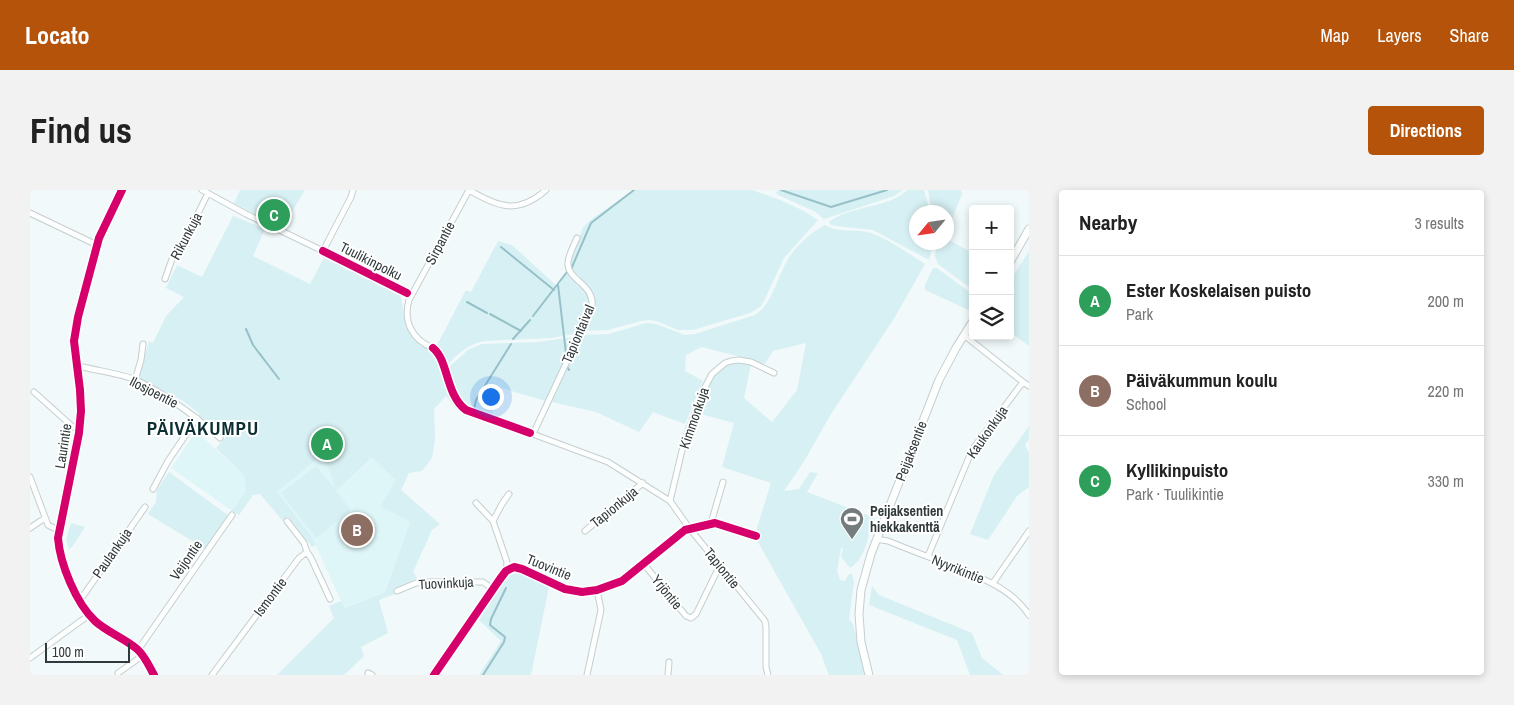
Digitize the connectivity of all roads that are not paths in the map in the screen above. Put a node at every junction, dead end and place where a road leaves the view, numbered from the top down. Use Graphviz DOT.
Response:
graph roads {
  1 [pos="122,190"];
  2 [pos="202,190"];
  3 [pos="353,190"];
  4 [pos="469,190"];
  5 [pos="546,190"];
  6 [pos="208,193"];
  7 [pos="30,213"];
  8 [pos="1029,229"];
  9 [pos="577,238"];
  10 [pos="96,245"];
  11 [pos="1014,255"];
  12 [pos="165,279"];
  13 [pos="969,327"];
  14 [pos="964,335"];
  15 [pos="143,344"];
  16 [pos="433,348"];
  17 [pos="77,368"];
  18 [pos="774,373"];
  19 [pos="135,380"];
  20 [pos="1023,382"];
  21 [pos="1029,386"];
  22 [pos="34,392"];
  23 [pos="197,418"];
  24 [pos="79,428"];
  25 [pos="532,433"];
  26 [pos="220,438"];
  27 [pos="30,477"];
  28 [pos="723,482"];
  29 [pos="643,483"];
  30 [pos="153,489"];
  31 [pos="509,494"];
  32 [pos="670,501"];
  33 [pos="476,503"];
  34 [pos="145,507"];
  35 [pos="232,516"];
  36 [pos="46,518"];
  37 [pos="493,520"];
  38 [pos="287,521"];
  39 [pos="711,523"];
  40 [pos="30,528"];
  41 [pos="690,529"];
  42 [pos="58,530"];
  43 [pos="585,531"];
  44 [pos="1029,531"];
  45 [pos="756,536"];
  46 [pos="876,539"];
  47 [pos="307,552"];
  48 [pos="928,556"];
  49 [pos="644,564"];
  50 [pos="720,565"];
  51 [pos="506,571"];
  52 [pos="993,583"];
  53 [pos="493,589"];
  54 [pos="597,590"];
  55 [pos="397,591"];
  56 [pos="79,599"];
  57 [pos="330,599"];
  58 [pos="1028,612"];
  59 [pos="89,615"];
  60 [pos="140,653"];
  61 [pos="30,658"];
  62 [pos="668,662"];
  63 [pos="118,672"];
  64 [pos="154,675"];
  65 [pos="212,675"];
  66 [pos="434,675"];
  67 [pos="587,675"];
  68 [pos="668,675"];
  69 [pos="768,675"];
  70 [pos="869,675"];
  1 -- 10 [label="street, Laurintie"];
  2 -- 6 [label="street"];
  3 -- 6 [label="street"];
  4 -- 5 [label="street"];
  4 -- 16 [label="street, Sirpantie"];
  6 -- 12 [label="street, Rikunkuja"];
  7 -- 10 [label="street"];
  8 -- 11 [label="street"];
  9 -- 25 [label="street, Tapiontaival"];
  10 -- 17 [label="street, Laurintie"];
  13 -- 14 [label="street, Peijaksentie"];
  14 -- 20 [label="street"];
  14 -- 46 [label="street, Peijaksentie"];
  15 -- 19 [label="street"];
  17 -- 19 [label="street, Ilosjoentie"];
  17 -- 24 [label="street, Laurintie"];
  18 -- 32 [label="street, Kimmonkuja"];
  19 -- 23 [label="street, Ilosjoentie"];
  20 -- 21 [label="street"];
  20 -- 48 [label="street, Kaukonkuja"];
  22 -- 24 [label="street"];
  23 -- 26 [label="street, Ilosjoentie"];
  23 -- 30 [label="street"];
  24 -- 42 [label="street, Laurintie"];
  25 -- 29 [label="street, Tapiontie"];
  27 -- 36 [label="street"];
  28 -- 39 [label="street"];
  29 -- 32 [label="street, Tapiontie"];
  29 -- 43 [label="street, Tapionkuja"];
  31 -- 37 [label="street"];
  32 -- 41 [label="street, Tapiontie"];
  33 -- 37 [label="street"];
  34 -- 56 [label="street, Paulankuja"];
  35 -- 60 [label="street, Veijontie"];
  36 -- 40 [label="street"];
  36 -- 42 [label="street"];
  37 -- 51 [label="street"];
  38 -- 47 [label="street"];
  39 -- 41 [label="street, Tuovintie"];
  39 -- 45 [label="street"];
  41 -- 49 [label="street, Tuovintie"];
  41 -- 50 [label="street, Tapiontie"];
  42 -- 56 [label="street, Laurintie"];
  44 -- 52 [label="street"];
  46 -- 48 [label="street, Nyyrikintie"];
  46 -- 70 [label="street, Peijaksentie"];
  47 -- 57 [label="street"];
  47 -- 65 [label="street, Ismontie"];
  48 -- 52 [label="street, Nyyrikintie"];
  49 -- 50 [label="street, Yrjöntie"];
  49 -- 54 [label="street, Tuovintie"];
  50 -- 69 [label="street, Tapiontie"];
  51 -- 53 [label="street, Tuovintie"];
  51 -- 54 [label="street, Tuovintie"];
  52 -- 58 [label="street, Nyyrikintie"];
  53 -- 55 [label="street, Tuovinkuja"];
  53 -- 66 [label="street, Tuovintie"];
  54 -- 67 [label="street"];
  56 -- 59 [label="street, Laurintie"];
  59 -- 60 [label="street, Laurintie"];
  59 -- 61 [label="street"];
  60 -- 63 [label="street"];
  60 -- 64 [label="street, Laurintie"];
  62 -- 68 [label="street"];
}
